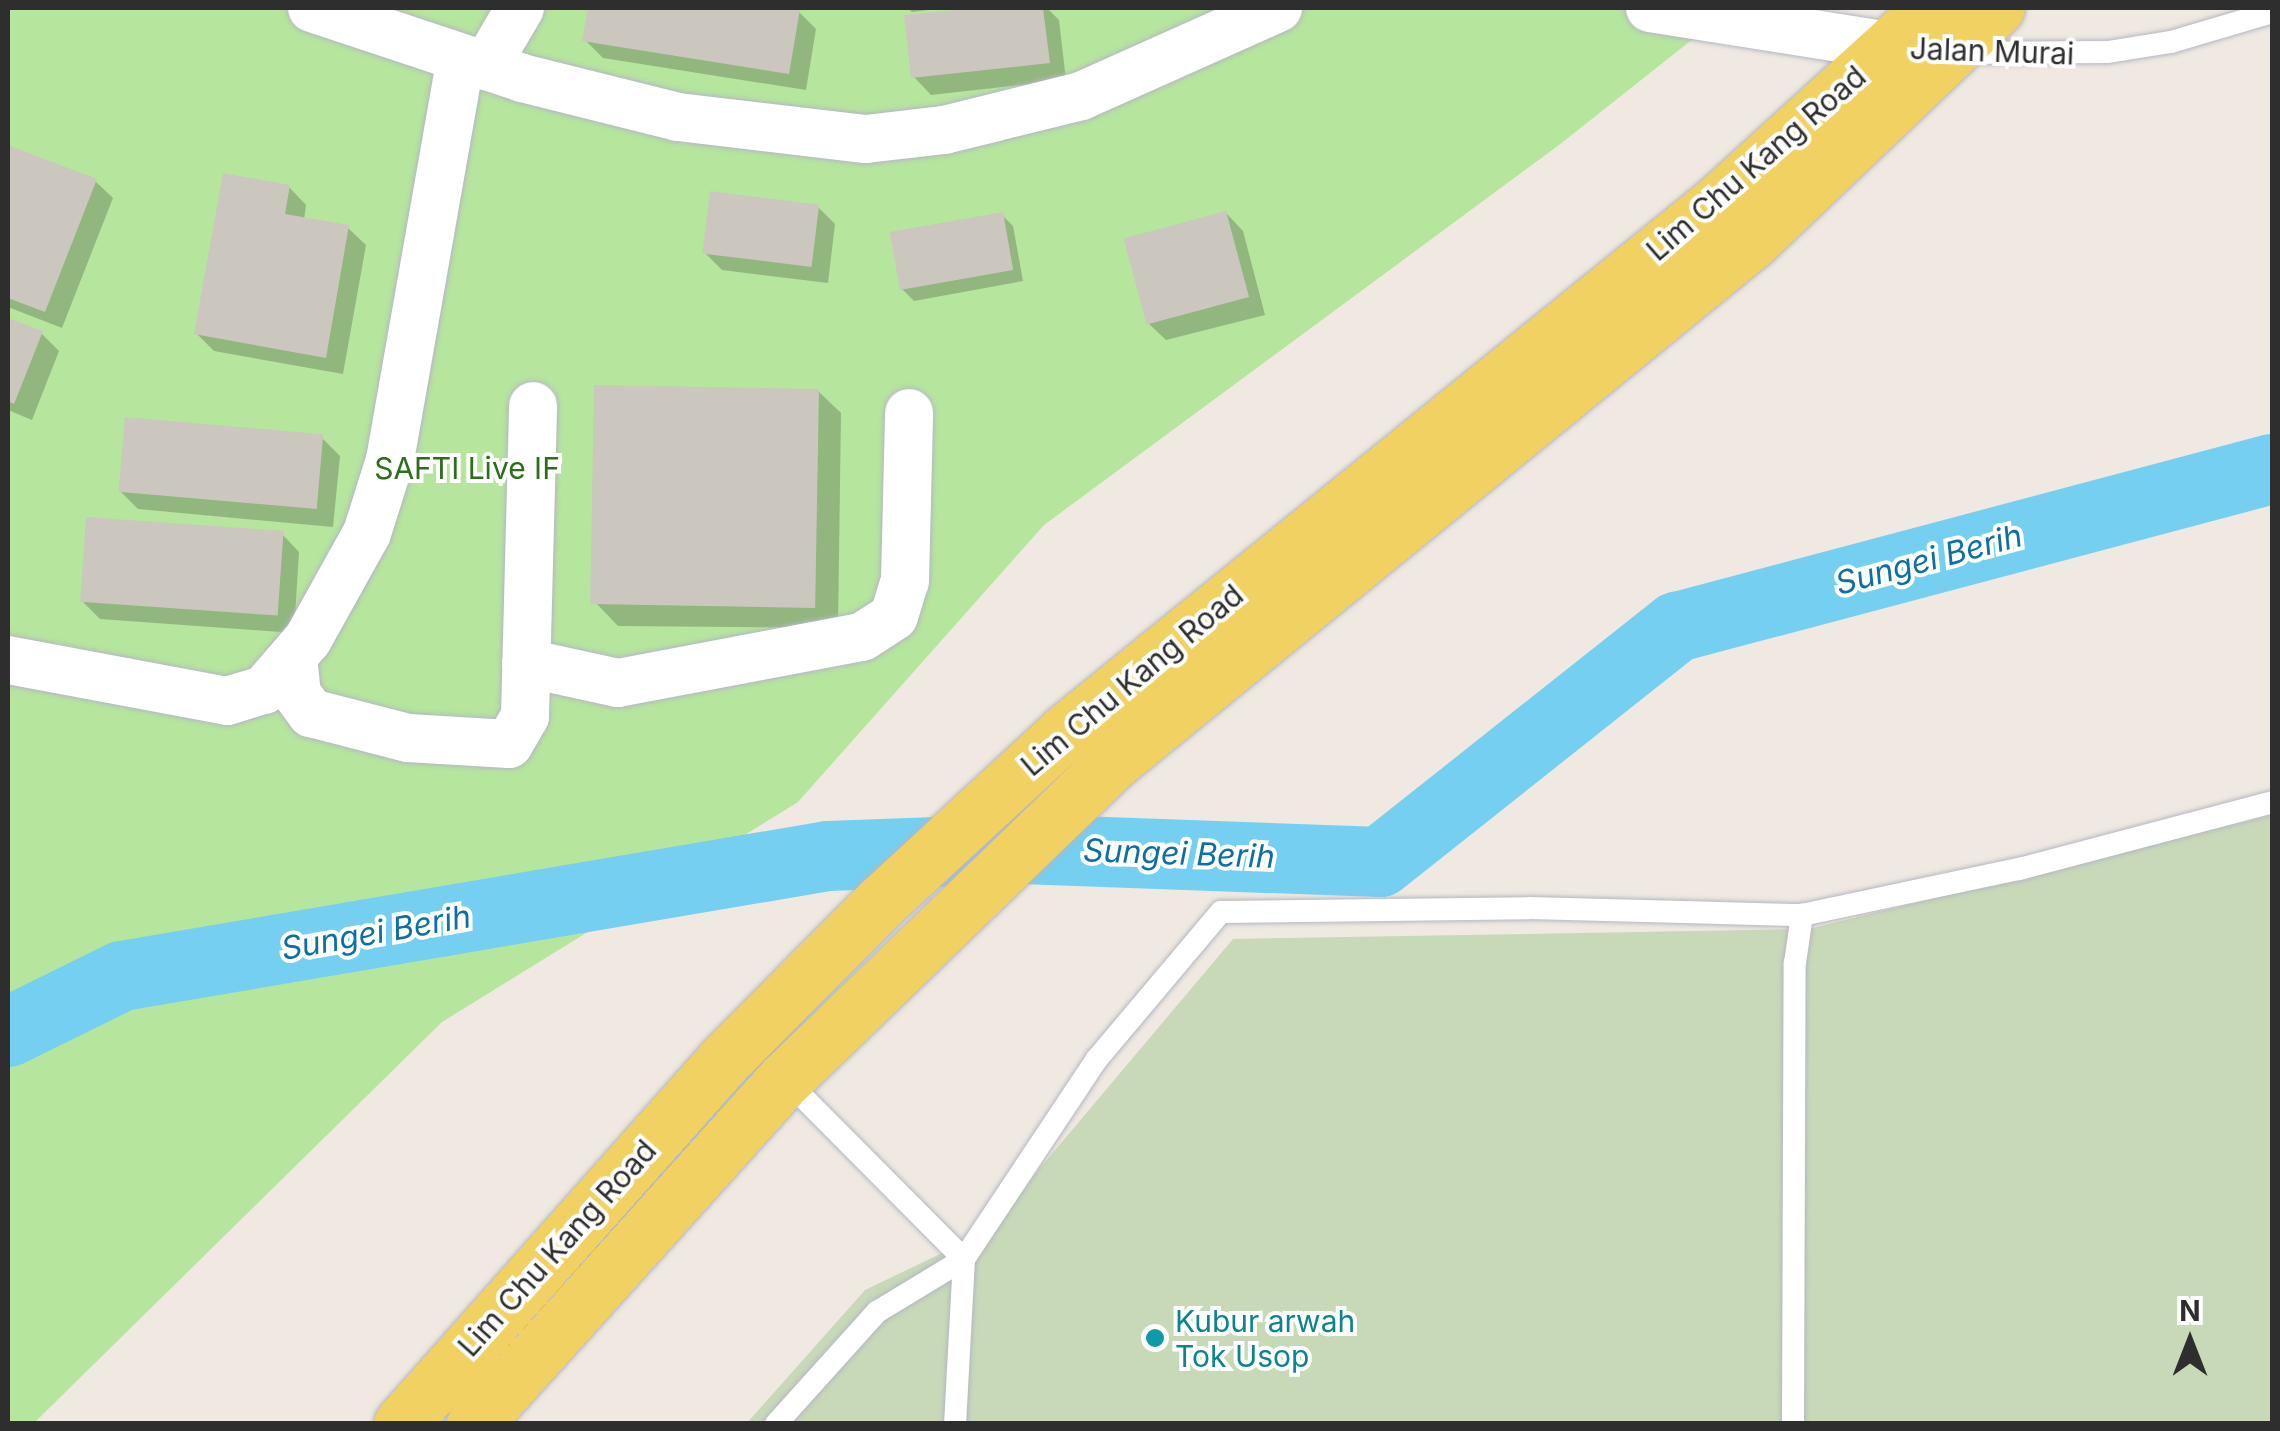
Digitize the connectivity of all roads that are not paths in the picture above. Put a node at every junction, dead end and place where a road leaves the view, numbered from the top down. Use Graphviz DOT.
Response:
graph roads {
  1 [pos="312,8"];
  2 [pos="520,8"];
  3 [pos="1278,8"];
  4 [pos="1650,8"];
  5 [pos="1998,8"];
  6 [pos="2272,12"];
  7 [pos="1940,30"];
  8 [pos="1888,47"];
  9 [pos="474,62"];
  10 [pos="533,406"];
  11 [pos="909,413"];
  12 [pos="1496,446"];
  13 [pos="1401,455"];
  14 [pos="293,657"];
  15 [pos="8,660"];
  16 [pos="526,662"];
  17 [pos="2272,802"];
  18 [pos="1802,915"];
  19 [pos="784,1079"];
  20 [pos="964,1259"];
  21 [pos="401,1424"];
  22 [pos="474,1424"];
  23 [pos="776,1424"];
  24 [pos="956,1424"];
  25 [pos="1793,1424"];
  1 -- 9 [label="street"];
  2 -- 9 [label="street"];
  3 -- 9 [label="street"];
  4 -- 8 [label="street, Jalan Murai"];
  5 -- 7 [label="main road, Lim Chu Kang Road"];
  6 -- 7 [label="lane, Jalan Murai"];
  7 -- 8 [label="main road, Lim Chu Kang Road"];
  7 -- 12 [label="main road, Lim Chu Kang Road"];
  8 -- 13 [label="main road, Lim Chu Kang Road"];
  9 -- 14 [label="street"];
  10 -- 16 [label="street"];
  11 -- 16 [label="street"];
  12 -- 13 [label="main road"];
  12 -- 19 [label="main road, Lim Chu Kang Road"];
  13 -- 21 [label="main road, Lim Chu Kang Road"];
  14 -- 15 [label="street"];
  14 -- 16 [label="street"];
  17 -- 18 [label="lane"];
  18 -- 20 [label="lane"];
  18 -- 25 [label="lane"];
  19 -- 20 [label="lane"];
  19 -- 22 [label="main road, Lim Chu Kang Road"];
  20 -- 23 [label="lane"];
  20 -- 24 [label="lane"];
}
